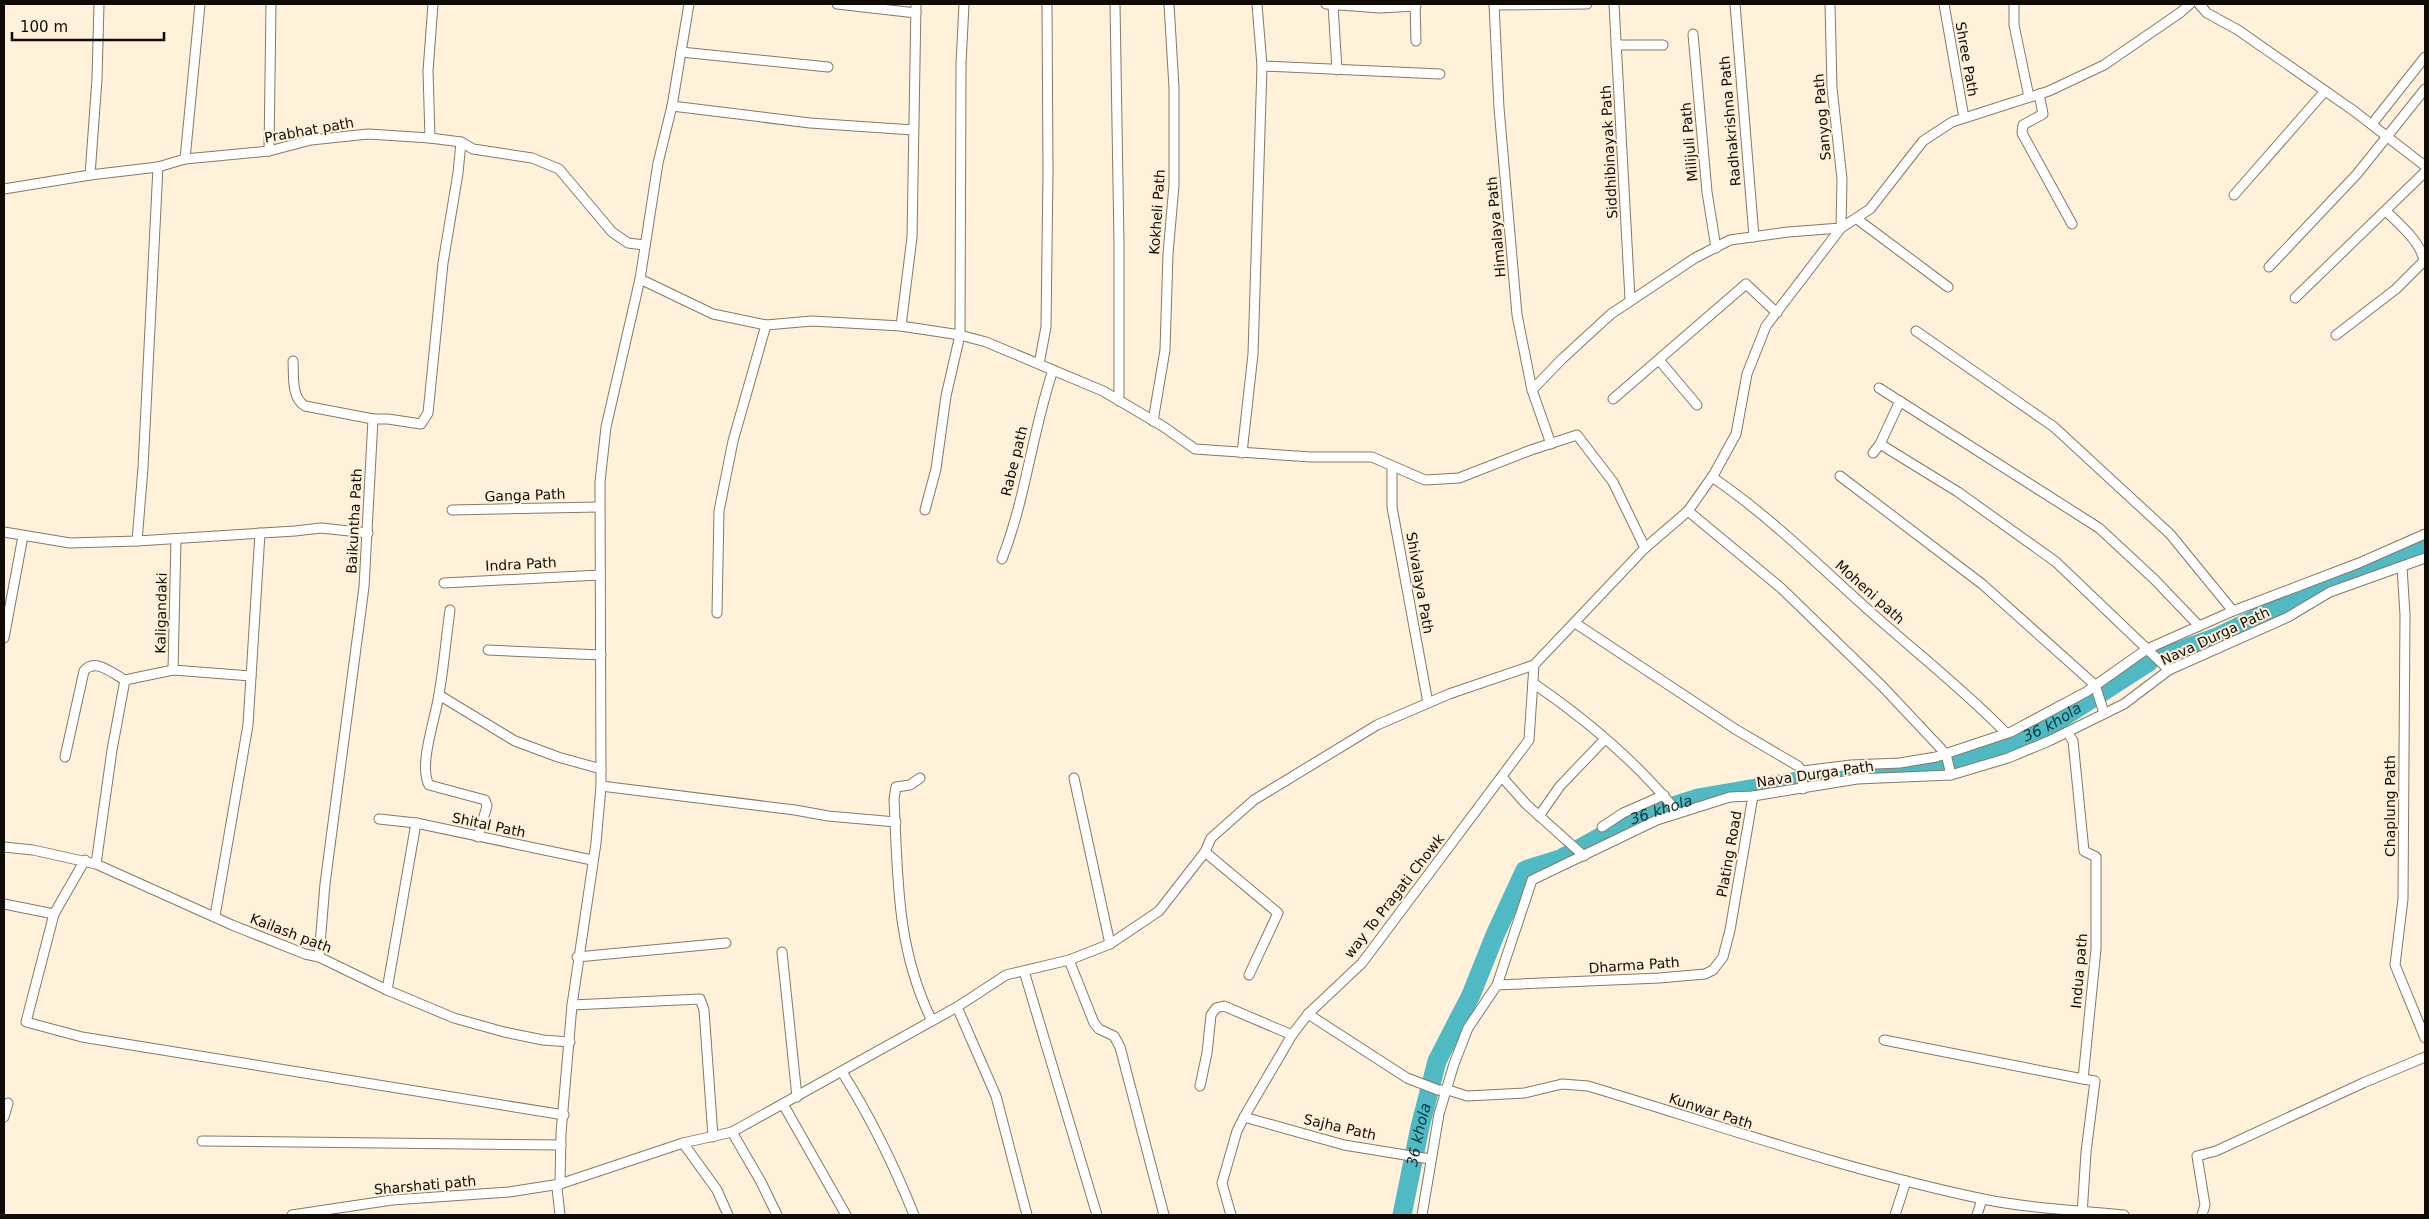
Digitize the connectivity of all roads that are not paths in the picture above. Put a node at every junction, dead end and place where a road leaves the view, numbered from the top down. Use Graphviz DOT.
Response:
graph roads {
  1 [pos="99,4"];
  2 [pos="200,4"];
  3 [pos="271,4"];
  4 [pos="433,4"];
  5 [pos="689,4"];
  6 [pos="837,4"];
  7 [pos="964,4"];
  8 [pos="1047,4"];
  9 [pos="1115,4"];
  10 [pos="1169,4"];
  11 [pos="1257,4"];
  12 [pos="1330,4"];
  13 [pos="1587,4"];
  14 [pos="1614,4"];
  15 [pos="1735,4"];
  16 [pos="1830,4"];
  17 [pos="1944,4"];
  18 [pos="2014,4"];
  19 [pos="2190,4"];
  20 [pos="2199,4"];
  21 [pos="1415,5"];
  22 [pos="1494,5"];
  23 [pos="1380,6"];
  24 [pos="916,8"];
  25 [pos="1693,34"];
  26 [pos="1416,41"];
  27 [pos="1616,45"];
  28 [pos="1663,45"];
  29 [pos="681,52"];
  30 [pos="2425,58"];
  31 [pos="1262,66"];
  32 [pos="828,67"];
  33 [pos="1337,70"];
  34 [pos="1440,74"];
  35 [pos="2425,89"];
  36 [pos="2325,91"];
  37 [pos="2039,94"];
  38 [pos="2030,97"];
  39 [pos="672,106"];
  40 [pos="1964,118"];
  41 [pos="2372,124"];
  42 [pos="913,130"];
  43 [pos="2387,137"];
  44 [pos="430,138"];
  45 [pos="461,142"];
  46 [pos="269,151"];
  47 [pos="185,159"];
  48 [pos="2425,166"];
  49 [pos="158,167"];
  50 [pos="2425,172"];
  51 [pos="90,175"];
  52 [pos="4,189"];
  53 [pos="2234,195"];
  54 [pos="2386,210"];
  55 [pos="1857,218"];
  56 [pos="2072,224"];
  57 [pos="1841,228"];
  58 [pos="1754,237"];
  59 [pos="644,245"];
  60 [pos="1716,248"];
  61 [pos="2269,267"];
  62 [pos="640,280"];
  63 [pos="1948,287"];
  64 [pos="2296,298"];
  65 [pos="1630,299"];
  66 [pos="1777,313"];
  67 [pos="766,325"];
  68 [pos="901,326"];
  69 [pos="1916,330"];
  70 [pos="960,335"];
  71 [pos="2336,335"];
  72 [pos="1658,360"];
  73 [pos="293,361"];
  74 [pos="1039,364"];
  75 [pos="1053,370"];
  76 [pos="1879,388"];
  77 [pos="1532,390"];
  78 [pos="1613,399"];
  79 [pos="1119,401"];
  80 [pos="1900,401"];
  81 [pos="1697,405"];
  82 [pos="373,420"];
  83 [pos="1153,420"];
  84 [pos="1551,444"];
  85 [pos="1880,444"];
  86 [pos="1242,453"];
  87 [pos="1873,453"];
  88 [pos="1392,466"];
  89 [pos="1840,476"];
  90 [pos="1712,477"];
  91 [pos="599,507"];
  92 [pos="452,510"];
  93 [pos="925,510"];
  94 [pos="1688,512"];
  95 [pos="4,532"];
  96 [pos="260,533"];
  97 [pos="368,533"];
  98 [pos="2425,534"];
  99 [pos="23,536"];
  100 [pos="176,539"];
  101 [pos="136,541"];
  102 [pos="1645,548"];
  103 [pos="2425,558"];
  104 [pos="1002,559"];
  105 [pos="2402,567"];
  106 [pos="600,575"];
  107 [pos="444,583"];
  108 [pos="450,610"];
  109 [pos="2233,611"];
  110 [pos="717,613"];
  111 [pos="1575,623"];
  112 [pos="2199,626"];
  113 [pos="4,638"];
  114 [pos="2147,649"];
  115 [pos="488,650"];
  116 [pos="601,655"];
  117 [pos="1534,666"];
  118 [pos="173,670"];
  119 [pos="2169,670"];
  120 [pos="251,676"];
  121 [pos="125,680"];
  122 [pos="1533,683"];
  123 [pos="2095,685"];
  124 [pos="439,695"];
  125 [pos="1428,703"];
  126 [pos="2104,714"];
  127 [pos="2067,732"];
  128 [pos="2006,734"];
  129 [pos="1605,739"];
  130 [pos="1946,754"];
  131 [pos="65,757"];
  132 [pos="601,769"];
  133 [pos="1802,771"];
  134 [pos="1951,774"];
  135 [pos="1502,777"];
  136 [pos="920,778"];
  137 [pos="1074,778"];
  138 [pos="600,786"];
  139 [pos="1803,789"];
  140 [pos="1664,795"];
  141 [pos="1753,796"];
  142 [pos="1678,813"];
  143 [pos="1539,816"];
  144 [pos="379,820"];
  145 [pos="896,822"];
  146 [pos="416,824"];
  147 [pos="1602,827"];
  148 [pos="478,837"];
  149 [pos="4,847"];
  150 [pos="1205,852"];
  151 [pos="1584,856"];
  152 [pos="85,860"];
  153 [pos="592,860"];
  154 [pos="96,864"];
  155 [pos="4,904"];
  156 [pos="54,914"];
  157 [pos="215,916"];
  158 [pos="1732,916"];
  159 [pos="726,943"];
  160 [pos="1110,944"];
  161 [pos="782,952"];
  162 [pos="319,957"];
  163 [pos="577,957"];
  164 [pos="1069,960"];
  165 [pos="1024,971"];
  166 [pos="1249,975"];
  167 [pos="1497,985"];
  168 [pos="387,990"];
  169 [pos="572,1005"];
  170 [pos="957,1007"];
  171 [pos="1308,1014"];
  172 [pos="931,1019"];
  173 [pos="1292,1035"];
  174 [pos="2425,1038"];
  175 [pos="1884,1040"];
  176 [pos="570,1042"];
  177 [pos="2425,1057"];
  178 [pos="842,1072"];
  179 [pos="2082,1079"];
  180 [pos="1200,1086"];
  181 [pos="1448,1090"];
  182 [pos="797,1096"];
  183 [pos="8,1103"];
  184 [pos="783,1104"];
  185 [pos="564,1115"];
  186 [pos="4,1117"];
  187 [pos="1244,1117"];
  188 [pos="732,1132"];
  189 [pos="713,1136"];
  190 [pos="202,1141"];
  191 [pos="683,1143"];
  192 [pos="561,1145"];
  193 [pos="1430,1159"];
  194 [pos="1906,1181"];
  195 [pos="560,1184"];
  196 [pos="1982,1199"];
  197 [pos="2083,1213"];
  198 [pos="292,1215"];
  199 [pos="560,1215"];
  200 [pos="728,1215"];
  201 [pos="777,1215"];
  202 [pos="846,1215"];
  203 [pos="914,1215"];
  204 [pos="1027,1215"];
  205 [pos="1097,1215"];
  206 [pos="1164,1215"];
  207 [pos="1232,1215"];
  208 [pos="1422,1215"];
  209 [pos="1896,1215"];
  210 [pos="1977,1215"];
  211 [pos="2124,1215"];
  212 [pos="2200,1215"];
  1 -- 51 [label="street"];
  2 -- 47 [label="street"];
  3 -- 46 [label="street"];
  4 -- 44 [label="street"];
  5 -- 29 [label="street"];
  6 -- 24 [label="street"];
  7 -- 70 [label="street"];
  8 -- 74 [label="street"];
  9 -- 79 [label="street"];
  10 -- 83 [label="street, Kokheli Path"];
  11 -- 31 [label="street"];
  12 -- 23 [label="street"];
  12 -- 33 [label="street"];
  13 -- 22 [label="street"];
  14 -- 27 [label="street, Siddhibinayak Path"];
  15 -- 58 [label="street, Radhakrishna Path"];
  16 -- 57 [label="street, Sanyog Path"];
  17 -- 40 [label="street, Shree Path"];
  18 -- 38 [label="street"];
  19 -- 37 [label="street"];
  20 -- 36 [label="street"];
  21 -- 23 [label="street"];
  21 -- 26 [label="street"];
  22 -- 77 [label="street, Himalaya Path"];
  24 -- 42 [label="street"];
  25 -- 60 [label="street, Milijuli Path"];
  27 -- 28 [label="street"];
  27 -- 65 [label="street, Siddhibinayak Path"];
  29 -- 32 [label="street"];
  29 -- 39 [label="street"];
  30 -- 41 [label="street"];
  31 -- 33 [label="street"];
  31 -- 86 [label="street"];
  33 -- 34 [label="street"];
  35 -- 43 [label="street"];
  36 -- 41 [label="street"];
  36 -- 53 [label="street"];
  37 -- 38 [label="street"];
  37 -- 56 [label="street"];
  38 -- 40 [label="street"];
  39 -- 42 [label="street"];
  39 -- 59 [label="street"];
  40 -- 55 [label="street"];
  41 -- 43 [label="street"];
  42 -- 68 [label="street"];
  43 -- 48 [label="street"];
  43 -- 61 [label="street"];
  44 -- 45 [label="street, Prabhat path"];
  44 -- 46 [label="street, Prabhat path"];
  45 -- 59 [label="street, Prabhat path"];
  45 -- 82 [label="street"];
  46 -- 47 [label="street, Prabhat path"];
  47 -- 49 [label="street, Prabhat path"];
  49 -- 51 [label="street, Prabhat path"];
  49 -- 101 [label="street"];
  50 -- 54 [label="street"];
  51 -- 52 [label="street, Prabhat path"];
  54 -- 64 [label="street"];
  54 -- 71 [label="street"];
  55 -- 57 [label="street"];
  55 -- 63 [label="street"];
  57 -- 58 [label="street"];
  57 -- 66 [label="street"];
  58 -- 60 [label="street"];
  59 -- 62 [label="street"];
  60 -- 65 [label="street"];
  62 -- 67 [label="street"];
  62 -- 91 [label="street"];
  65 -- 77 [label="street"];
  66 -- 72 [label="street"];
  66 -- 90 [label="street"];
  67 -- 68 [label="street"];
  67 -- 110 [label="street"];
  68 -- 70 [label="street"];
  69 -- 109 [label="street"];
  70 -- 74 [label="street"];
  70 -- 93 [label="street"];
  72 -- 78 [label="street"];
  72 -- 81 [label="street"];
  73 -- 82 [label="street"];
  74 -- 75 [label="street"];
  75 -- 79 [label="street"];
  75 -- 104 [label="street, Rabe path"];
  76 -- 80 [label="street"];
  77 -- 84 [label="street, Himalaya Path"];
  79 -- 83 [label="street"];
  80 -- 85 [label="street"];
  80 -- 112 [label="street"];
  82 -- 97 [label="street, Baikuntha Path"];
  83 -- 86 [label="street"];
  84 -- 88 [label="street"];
  84 -- 102 [label="street"];
  85 -- 87 [label="street"];
  85 -- 114 [label="street"];
  86 -- 88 [label="street"];
  88 -- 125 [label="street, Shivalaya Path"];
  89 -- 123 [label="street"];
  90 -- 94 [label="street"];
  90 -- 128 [label="street, Moheni path"];
  91 -- 92 [label="street, Ganga Path"];
  91 -- 106 [label="street"];
  94 -- 102 [label="street"];
  94 -- 130 [label="street"];
  95 -- 99 [label="street"];
  96 -- 97 [label="street"];
  96 -- 100 [label="street"];
  96 -- 120 [label="street"];
  97 -- 162 [label="street, Baikuntha Path"];
  98 -- 109 [label="street"];
  99 -- 101 [label="street"];
  99 -- 113 [label="street"];
  100 -- 101 [label="street"];
  100 -- 118 [label="street, Kaligandaki"];
  102 -- 111 [label="street"];
  103 -- 105 [label="street, Nava Durga Path"];
  105 -- 119 [label="street, Nava Durga Path"];
  105 -- 174 [label="street, Chaplung Path"];
  106 -- 107 [label="street, Indra Path"];
  106 -- 116 [label="street"];
  108 -- 124 [label="street"];
  109 -- 112 [label="street"];
  111 -- 117 [label="street"];
  111 -- 133 [label="street"];
  112 -- 114 [label="street"];
  114 -- 119 [label="street"];
  114 -- 123 [label="street"];
  115 -- 116 [label="street"];
  116 -- 132 [label="street"];
  117 -- 122 [label="street, way To Pragati Chowk"];
  117 -- 125 [label="street, Sharshati path"];
  118 -- 120 [label="street, Kaligandaki"];
  118 -- 121 [label="street"];
  119 -- 126 [label="street, Nava Durga Path"];
  120 -- 157 [label="street"];
  121 -- 131 [label="street"];
  121 -- 154 [label="street"];
  122 -- 129 [label="street"];
  122 -- 135 [label="street, way To Pragati Chowk"];
  123 -- 126 [label="street"];
  123 -- 128 [label="street"];
  124 -- 132 [label="street"];
  124 -- 148 [label="street"];
  125 -- 150 [label="street, Sharshati path"];
  126 -- 127 [label="street, Nava Durga Path"];
  127 -- 134 [label="street, Nava Durga Path"];
  127 -- 179 [label="street, Indua path"];
  128 -- 130 [label="street"];
  129 -- 140 [label="street"];
  129 -- 143 [label="street"];
  130 -- 133 [label="street"];
  130 -- 134 [label="street"];
  132 -- 138 [label="street"];
  133 -- 139 [label="street"];
  134 -- 139 [label="street, Nava Durga Path"];
  135 -- 143 [label="street"];
  135 -- 171 [label="street, way To Pragati Chowk"];
  136 -- 145 [label="street"];
  137 -- 160 [label="street"];
  138 -- 145 [label="street"];
  138 -- 153 [label="street"];
  139 -- 141 [label="street, Nava Durga Path"];
  140 -- 142 [label="street"];
  140 -- 147 [label="street"];
  141 -- 142 [label="street, Nava Durga Path"];
  141 -- 158 [label="street, Plating Road"];
  142 -- 151 [label="street, Nava Durga Path"];
  143 -- 151 [label="street"];
  144 -- 146 [label="street, Shital Path"];
  145 -- 172 [label="street"];
  146 -- 148 [label="street, Shital Path"];
  146 -- 168 [label="street"];
  148 -- 153 [label="street, Shital Path"];
  149 -- 152 [label="street, Kailash path"];
  150 -- 160 [label="street, Sharshati path"];
  150 -- 166 [label="street"];
  151 -- 167 [label="street, Nava Durga Path"];
  152 -- 154 [label="street, Kailash path"];
  152 -- 156 [label="street"];
  153 -- 163 [label="street"];
  154 -- 157 [label="street, Kailash path"];
  155 -- 156 [label="street"];
  156 -- 185 [label="street"];
  157 -- 162 [label="street, Kailash path"];
  158 -- 167 [label="street, Dharma Path"];
  159 -- 163 [label="street"];
  160 -- 164 [label="street, Sharshati path"];
  161 -- 182 [label="street"];
  162 -- 168 [label="street, Kailash path"];
  163 -- 169 [label="street"];
  164 -- 165 [label="street, Sharshati path"];
  164 -- 206 [label="street"];
  165 -- 170 [label="street, Sharshati path"];
  165 -- 205 [label="street"];
  167 -- 181 [label="street, Nava Durga Path"];
  168 -- 176 [label="street, Kailash path"];
  169 -- 176 [label="street"];
  169 -- 189 [label="street"];
  170 -- 172 [label="street, Sharshati path"];
  170 -- 204 [label="street"];
  171 -- 173 [label="street, way To Pragati Chowk"];
  171 -- 181 [label="street, Kunwar Path"];
  172 -- 178 [label="street, Sharshati path"];
  173 -- 180 [label="street"];
  173 -- 187 [label="street, way To Pragati Chowk"];
  175 -- 179 [label="street"];
  176 -- 185 [label="street"];
  177 -- 212 [label="street"];
  178 -- 182 [label="street, Sharshati path"];
  178 -- 203 [label="street"];
  179 -- 197 [label="street"];
  181 -- 193 [label="street, Nava Durga Path"];
  181 -- 194 [label="street, Kunwar Path"];
  182 -- 184 [label="street, Sharshati path"];
  183 -- 186 [label="street"];
  184 -- 188 [label="street, Sharshati path"];
  184 -- 202 [label="street"];
  185 -- 192 [label="street"];
  187 -- 193 [label="street, Sajha Path"];
  187 -- 207 [label="street, way To Pragati Chowk"];
  188 -- 189 [label="street, Sharshati path"];
  188 -- 201 [label="street"];
  189 -- 191 [label="street, Sharshati path"];
  190 -- 192 [label="street"];
  191 -- 195 [label="street, Sharshati path"];
  191 -- 200 [label="street"];
  192 -- 195 [label="street"];
  193 -- 208 [label="street, Nava Durga Path"];
  194 -- 196 [label="street, Kunwar Path"];
  194 -- 209 [label="street"];
  195 -- 198 [label="street, Sharshati path"];
  195 -- 199 [label="street"];
  196 -- 197 [label="street, Kunwar Path"];
  196 -- 210 [label="street"];
  197 -- 211 [label="street, Kunwar Path"];
}
